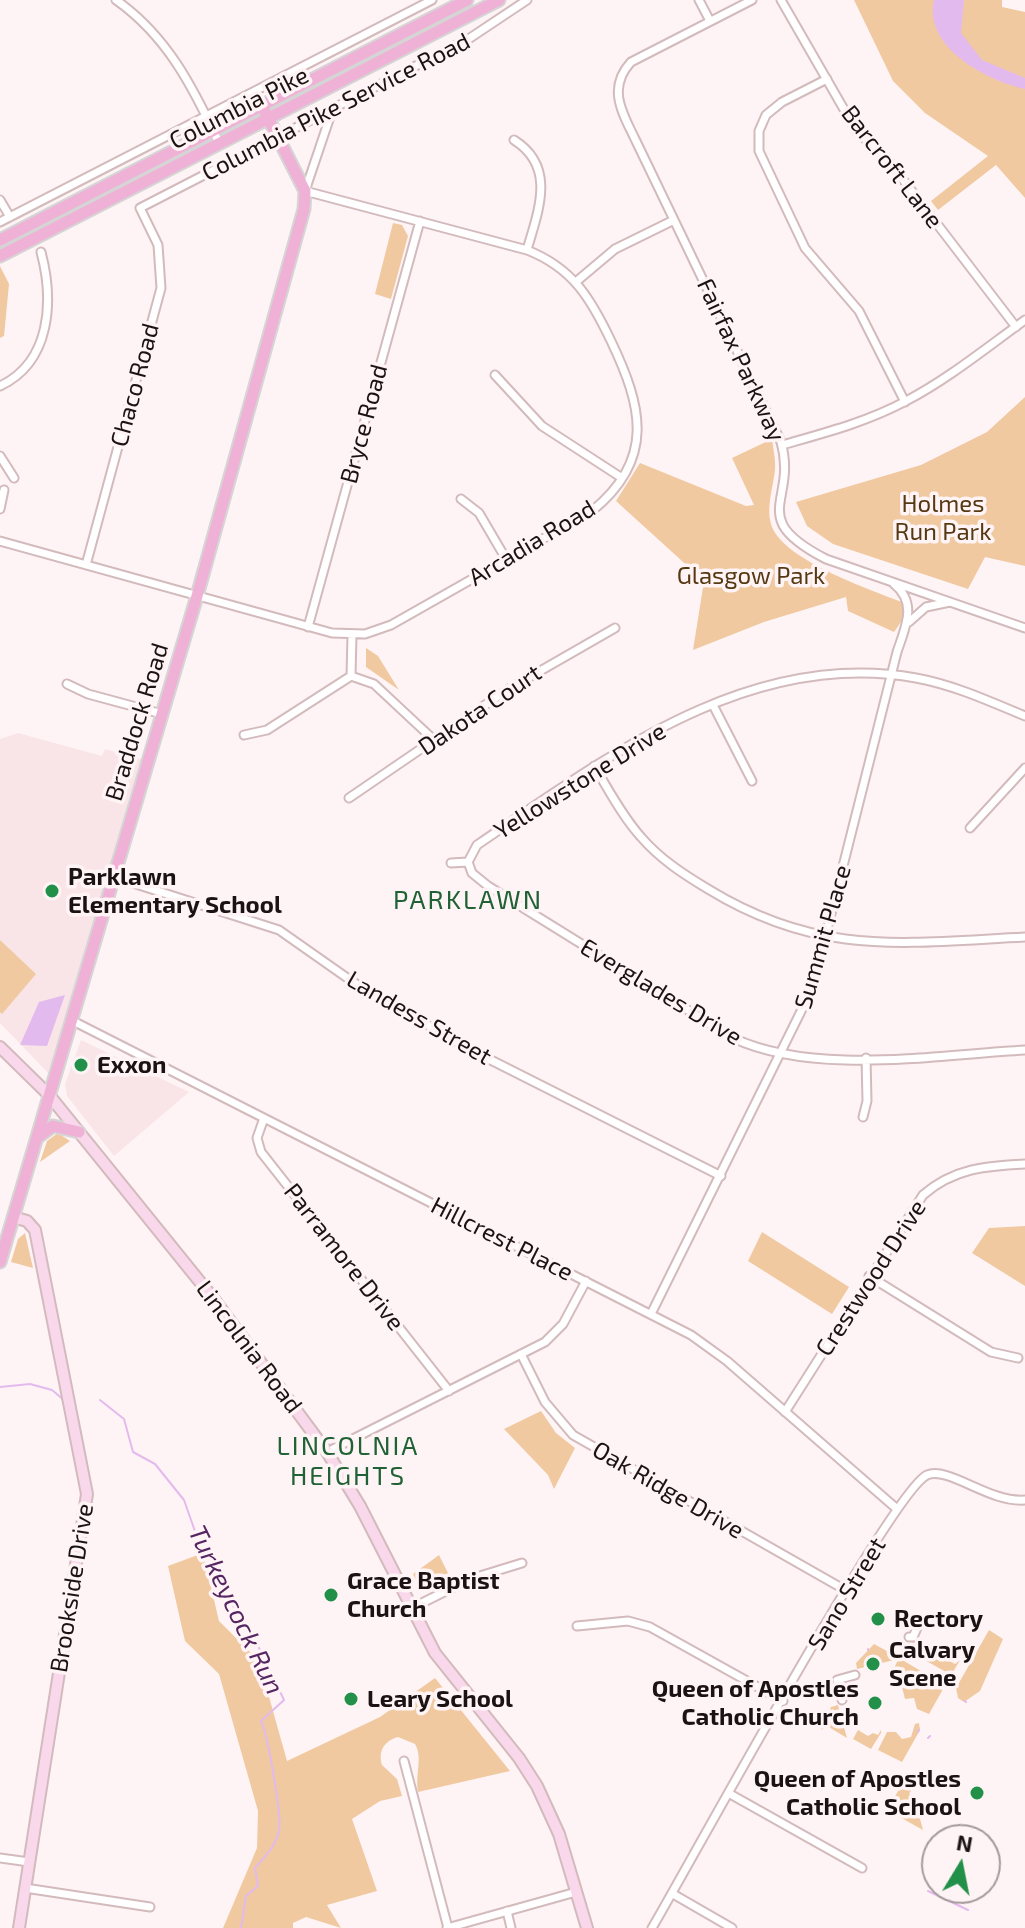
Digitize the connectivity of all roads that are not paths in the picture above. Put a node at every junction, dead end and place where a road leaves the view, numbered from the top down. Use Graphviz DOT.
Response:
graph roads {
  1 [pos="116,0"];
  2 [pos="432,0"];
  3 [pos="467,0"];
  4 [pos="499,0"];
  5 [pos="527,0"];
  6 [pos="699,0"];
  7 [pos="752,0"];
  8 [pos="781,0"];
  9 [pos="710,21"];
  10 [pos="827,79"];
  11 [pos="262,106"];
  12 [pos="333,108"];
  13 [pos="206,116"];
  14 [pos="268,118"];
  15 [pos="213,131"];
  16 [pos="278,136"];
  17 [pos="514,140"];
  18 [pos="219,143"];
  19 [pos="305,191"];
  20 [pos="0,200"];
  21 [pos="140,208"];
  22 [pos="10,217"];
  23 [pos="674,220"];
  24 [pos="420,221"];
  25 [pos="0,222"];
  26 [pos="0,240"];
  27 [pos="527,250"];
  28 [pos="41,252"];
  29 [pos="0,256"];
  30 [pos="577,281"];
  31 [pos="1025,320"];
  32 [pos="1016,327"];
  33 [pos="495,375"];
  34 [pos="0,386"];
  35 [pos="905,402"];
  36 [pos="782,445"];
  37 [pos="0,456"];
  38 [pos="14,478"];
  39 [pos="622,478"];
  40 [pos="4,490"];
  41 [pos="461,499"];
  42 [pos="0,509"];
  43 [pos="0,541"];
  44 [pos="506,559"];
  45 [pos="86,565"];
  46 [pos="887,579"];
  47 [pos="197,596"];
  48 [pos="961,604"];
  49 [pos="308,627"];
  50 [pos="906,627"];
  51 [pos="615,628"];
  52 [pos="1025,628"];
  53 [pos="352,635"];
  54 [pos="891,674"];
  55 [pos="351,676"];
  56 [pos="67,684"];
  57 [pos="713,705"];
  58 [pos="162,714"];
  59 [pos="1025,716"];
  60 [pos="244,735"];
  61 [pos="434,740"];
  62 [pos="594,766"];
  63 [pos="1025,768"];
  64 [pos="752,781"];
  65 [pos="349,798"];
  66 [pos="970,828"];
  67 [pos="468,862"];
  68 [pos="451,863"];
  69 [pos="114,877"];
  70 [pos="1025,937"];
  71 [pos="826,938"];
  72 [pos="71,1020"];
  73 [pos="0,1047"];
  74 [pos="1025,1050"];
  75 [pos="781,1056"];
  76 [pos="866,1058"];
  77 [pos="49,1095"];
  78 [pos="863,1117"];
  79 [pos="264,1118"];
  80 [pos="79,1132"];
  81 [pos="33,1148"];
  82 [pos="1025,1164"];
  83 [pos="721,1176"];
  84 [pos="13,1217"];
  85 [pos="0,1262"];
  86 [pos="869,1276"];
  87 [pos="586,1281"];
  88 [pos="651,1314"];
  89 [pos="521,1354"];
  90 [pos="1018,1358"];
  91 [pos="449,1391"];
  92 [pos="785,1412"];
  93 [pos="327,1452"];
  94 [pos="1025,1500"];
  95 [pos="897,1509"];
  96 [pos="522,1563"];
  97 [pos="847,1591"];
  98 [pos="410,1609"];
  99 [pos="921,1619"];
  100 [pos="577,1626"];
  101 [pos="909,1637"];
  102 [pos="855,1675"];
  103 [pos="842,1700"];
  104 [pos="783,1701"];
  105 [pos="404,1761"];
  106 [pos="730,1794"];
  107 [pos="0,1858"];
  108 [pos="29,1862"];
  109 [pos="862,1868"];
  110 [pos="25,1888"];
  111 [pos="576,1892"];
  112 [pos="673,1894"];
  113 [pos="150,1907"];
  114 [pos="507,1911"];
  115 [pos="19,1928"];
  116 [pos="448,1928"];
  117 [pos="511,1928"];
  118 [pos="587,1928"];
  119 [pos="652,1928"];
  120 [pos="732,1928"];
  1 -- 13 [label="street"];
  2 -- 13 [label="street, Columbia Pike Service Road"];
  3 -- 11 [label="main road, Columbia Pike"];
  4 -- 14 [label="main road, Columbia Pike"];
  5 -- 12 [label="street, Columbia Pike Service Road"];
  6 -- 9 [label="street"];
  7 -- 9 [label="street"];
  8 -- 10 [label="street, Barcroft Lane"];
  9 -- 23 [label="street, Fairfax Parkway"];
  10 -- 32 [label="street, Barcroft Lane"];
  10 -- 35 [label="street"];
  11 -- 14 [label="main road"];
  11 -- 15 [label="main road, Columbia Pike"];
  12 -- 16 [label="street, Columbia Pike Service Road"];
  12 -- 19 [label="street, Braddock Road"];
  13 -- 15 [label="street"];
  13 -- 22 [label="street, Columbia Pike Service Road"];
  14 -- 16 [label="main road"];
  14 -- 18 [label="main road, Columbia Pike"];
  15 -- 18 [label="street"];
  15 -- 26 [label="main road, Columbia Pike"];
  16 -- 19 [label="main road"];
  16 -- 21 [label="street, Columbia Pike Service Road"];
  17 -- 27 [label="street"];
  18 -- 29 [label="main road, Columbia Pike"];
  19 -- 24 [label="street, Arcadia Road"];
  19 -- 47 [label="main road, Braddock Road"];
  20 -- 22 [label="street"];
  21 -- 45 [label="street, Chaco Road"];
  22 -- 25 [label="street, Columbia Pike Service Road"];
  23 -- 30 [label="street"];
  23 -- 36 [label="street, Fairfax Parkway"];
  24 -- 27 [label="street, Arcadia Road"];
  24 -- 49 [label="street, Bryce Road"];
  27 -- 30 [label="street, Arcadia Road"];
  28 -- 34 [label="street"];
  30 -- 39 [label="street, Arcadia Road"];
  31 -- 32 [label="street"];
  32 -- 35 [label="street"];
  33 -- 39 [label="street"];
  35 -- 36 [label="street"];
  36 -- 46 [label="street, Fairfax Parkway"];
  37 -- 38 [label="street"];
  39 -- 44 [label="street, Arcadia Road"];
  40 -- 42 [label="street"];
  41 -- 44 [label="street"];
  43 -- 45 [label="street, Arcadia Road"];
  44 -- 53 [label="street, Arcadia Road"];
  45 -- 47 [label="street, Arcadia Road"];
  46 -- 48 [label="street, Fairfax Parkway"];
  46 -- 50 [label="street, Summit Place"];
  47 -- 49 [label="street, Arcadia Road"];
  47 -- 58 [label="main road, Braddock Road"];
  48 -- 50 [label="street"];
  48 -- 52 [label="street, Fairfax Parkway"];
  49 -- 53 [label="street, Arcadia Road"];
  50 -- 54 [label="street, Summit Place"];
  51 -- 61 [label="street, Dakota Court"];
  53 -- 55 [label="street"];
  54 -- 57 [label="street, Yellowstone Drive"];
  54 -- 59 [label="street, Yellowstone Drive"];
  54 -- 71 [label="street, Summit Place"];
  55 -- 60 [label="street"];
  55 -- 61 [label="street"];
  56 -- 58 [label="street"];
  57 -- 62 [label="street, Yellowstone Drive"];
  57 -- 64 [label="street"];
  58 -- 69 [label="main road, Braddock Road"];
  61 -- 65 [label="street, Dakota Court"];
  62 -- 67 [label="street, Yellowstone Drive"];
  62 -- 71 [label="street"];
  63 -- 66 [label="street"];
  67 -- 68 [label="street"];
  67 -- 75 [label="street, Everglades Drive"];
  69 -- 72 [label="main road, Braddock Road"];
  69 -- 83 [label="street, Landess Street"];
  70 -- 71 [label="street"];
  71 -- 75 [label="street, Summit Place"];
  72 -- 77 [label="main road, Braddock Road"];
  72 -- 79 [label="street, Hillcrest Place"];
  73 -- 77 [label="main road, Lincolnia Road"];
  74 -- 76 [label="street, Everglades Drive"];
  75 -- 76 [label="street, Everglades Drive"];
  75 -- 83 [label="street, Summit Place"];
  76 -- 78 [label="street"];
  77 -- 80 [label="main road, Lincolnia Road"];
  77 -- 81 [label="main road, Braddock Road"];
  79 -- 87 [label="street, Hillcrest Place"];
  79 -- 91 [label="street, Parramore Drive"];
  80 -- 81 [label="main road"];
  80 -- 93 [label="main road, Lincolnia Road"];
  81 -- 84 [label="main road, Braddock Road"];
  82 -- 86 [label="street, Crestwood Drive"];
  83 -- 88 [label="street, Summit Place"];
  84 -- 85 [label="main road, Braddock Road"];
  84 -- 108 [label="main road, Brookside Drive"];
  86 -- 90 [label="street"];
  86 -- 92 [label="street, Crestwood Drive"];
  87 -- 88 [label="street, Hillcrest Place"];
  87 -- 89 [label="street"];
  88 -- 92 [label="street, Hillcrest Place"];
  89 -- 91 [label="street"];
  89 -- 97 [label="street, Oak Ridge Drive"];
  91 -- 93 [label="street"];
  92 -- 95 [label="street, Hillcrest Place"];
  93 -- 98 [label="main road, Lincolnia Road"];
  94 -- 95 [label="street, Sano Street"];
  95 -- 97 [label="street, Sano Street"];
  96 -- 98 [label="street"];
  97 -- 104 [label="street, Sano Street"];
  98 -- 111 [label="main road, Lincolnia Road"];
  99 -- 101 [label="street"];
  100 -- 104 [label="street"];
  102 -- 103 [label="street"];
  104 -- 106 [label="street, Sano Street"];
  105 -- 116 [label="street"];
  106 -- 109 [label="street"];
  106 -- 112 [label="street, Sano Street"];
  107 -- 108 [label="street"];
  108 -- 110 [label="main road, Brookside Drive"];
  110 -- 113 [label="street"];
  110 -- 115 [label="main road, Brookside Drive"];
  111 -- 114 [label="street"];
  111 -- 118 [label="main road, Lincolnia Road"];
  112 -- 119 [label="street, Sano Street"];
  112 -- 120 [label="street"];
  114 -- 116 [label="street"];
  114 -- 117 [label="street"];
}
